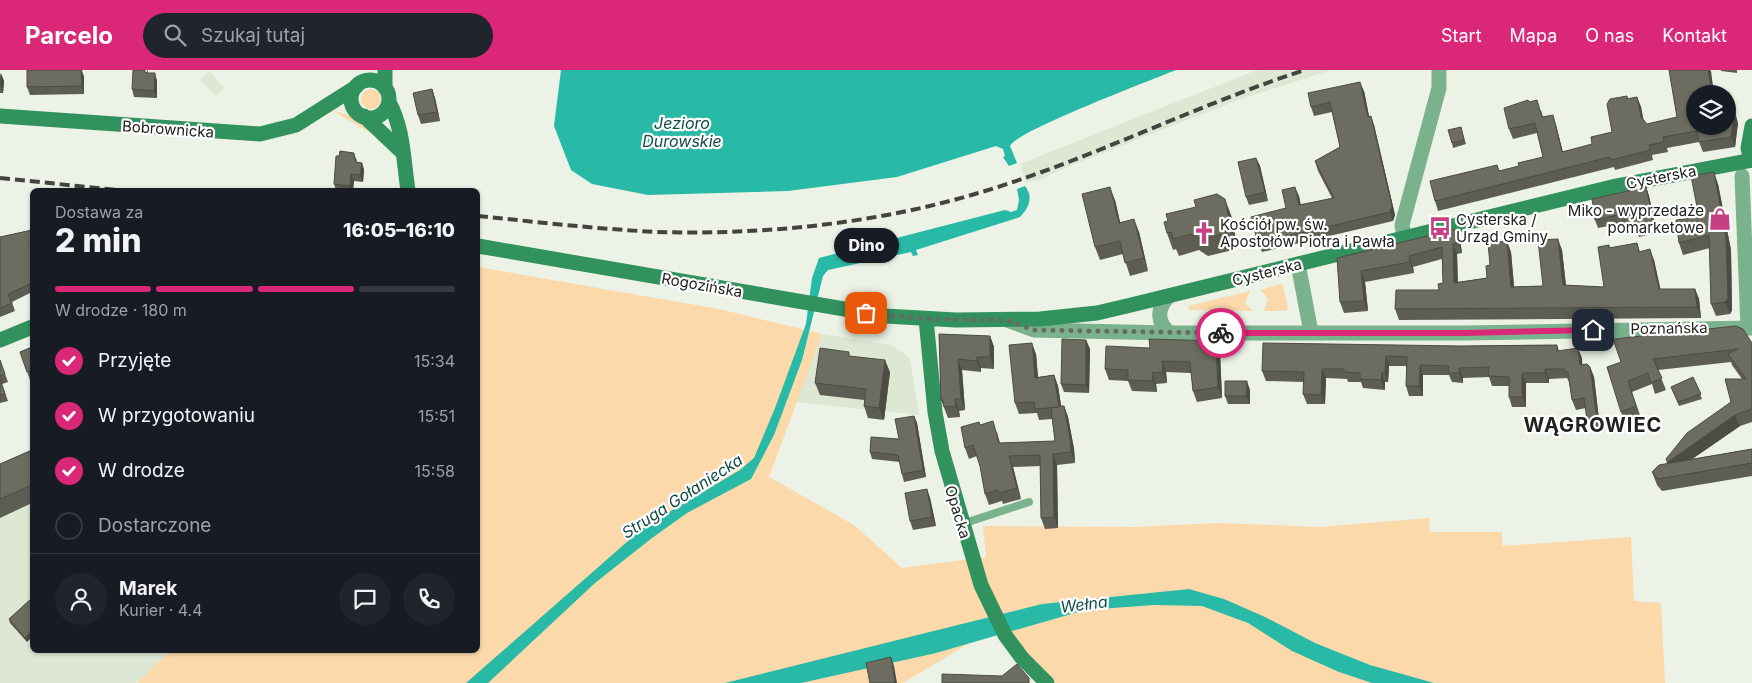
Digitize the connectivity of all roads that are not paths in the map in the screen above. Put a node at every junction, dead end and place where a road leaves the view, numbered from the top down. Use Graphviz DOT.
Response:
graph roads {
  1 [pos="385,70"];
  2 [pos="1440,70"];
  3 [pos="360,80"];
  4 [pos="387,95"];
  5 [pos="329,104"];
  6 [pos="359,112"];
  7 [pos="0,116"];
  8 [pos="1752,126"];
  9 [pos="401,151"];
  10 [pos="1751,160"];
  11 [pos="1742,176"];
  12 [pos="408,188"];
  13 [pos="1404,237"];
  14 [pos="480,246"];
  15 [pos="1298,264"];
  16 [pos="1169,296"];
  17 [pos="926,319"];
  18 [pos="1007,320"];
  19 [pos="1750,327"];
  20 [pos="30,328"];
  21 [pos="1311,332"];
  22 [pos="1170,333"];
  23 [pos="0,340"];
  24 [pos="1028,502"];
  25 [pos="962,524"];
  26 [pos="1047,683"];
  1 -- 4 [label="main road"];
  2 -- 13 [label="street"];
  3 -- 4 [label="main road"];
  3 -- 5 [label="main road, Bobrownicka"];
  3 -- 6 [label="main road"];
  4 -- 6 [label="main road"];
  4 -- 9 [label="main road"];
  5 -- 6 [label="main road"];
  5 -- 7 [label="main road, Bobrownicka"];
  6 -- 9 [label="main road"];
  8 -- 10 [label="main road"];
  9 -- 12 [label="main road"];
  10 -- 13 [label="main road, Cysterska"];
  11 -- 19 [label="street"];
  13 -- 15 [label="main road, Cysterska"];
  14 -- 17 [label="main road, Rogozińska"];
  15 -- 16 [label="main road, Cysterska"];
  15 -- 21 [label="street"];
  16 -- 18 [label="main road, Cysterska"];
  16 -- 22 [label="street"];
  17 -- 18 [label="main road, Cysterska"];
  17 -- 25 [label="main road, Opacka"];
  18 -- 22 [label="street, Poznańska"];
  19 -- 21 [label="street, Poznańska"];
  20 -- 23 [label="main road"];
  21 -- 22 [label="street, Poznańska"];
  24 -- 25 [label="lane"];
  25 -- 26 [label="main road, Opacka"];
}
